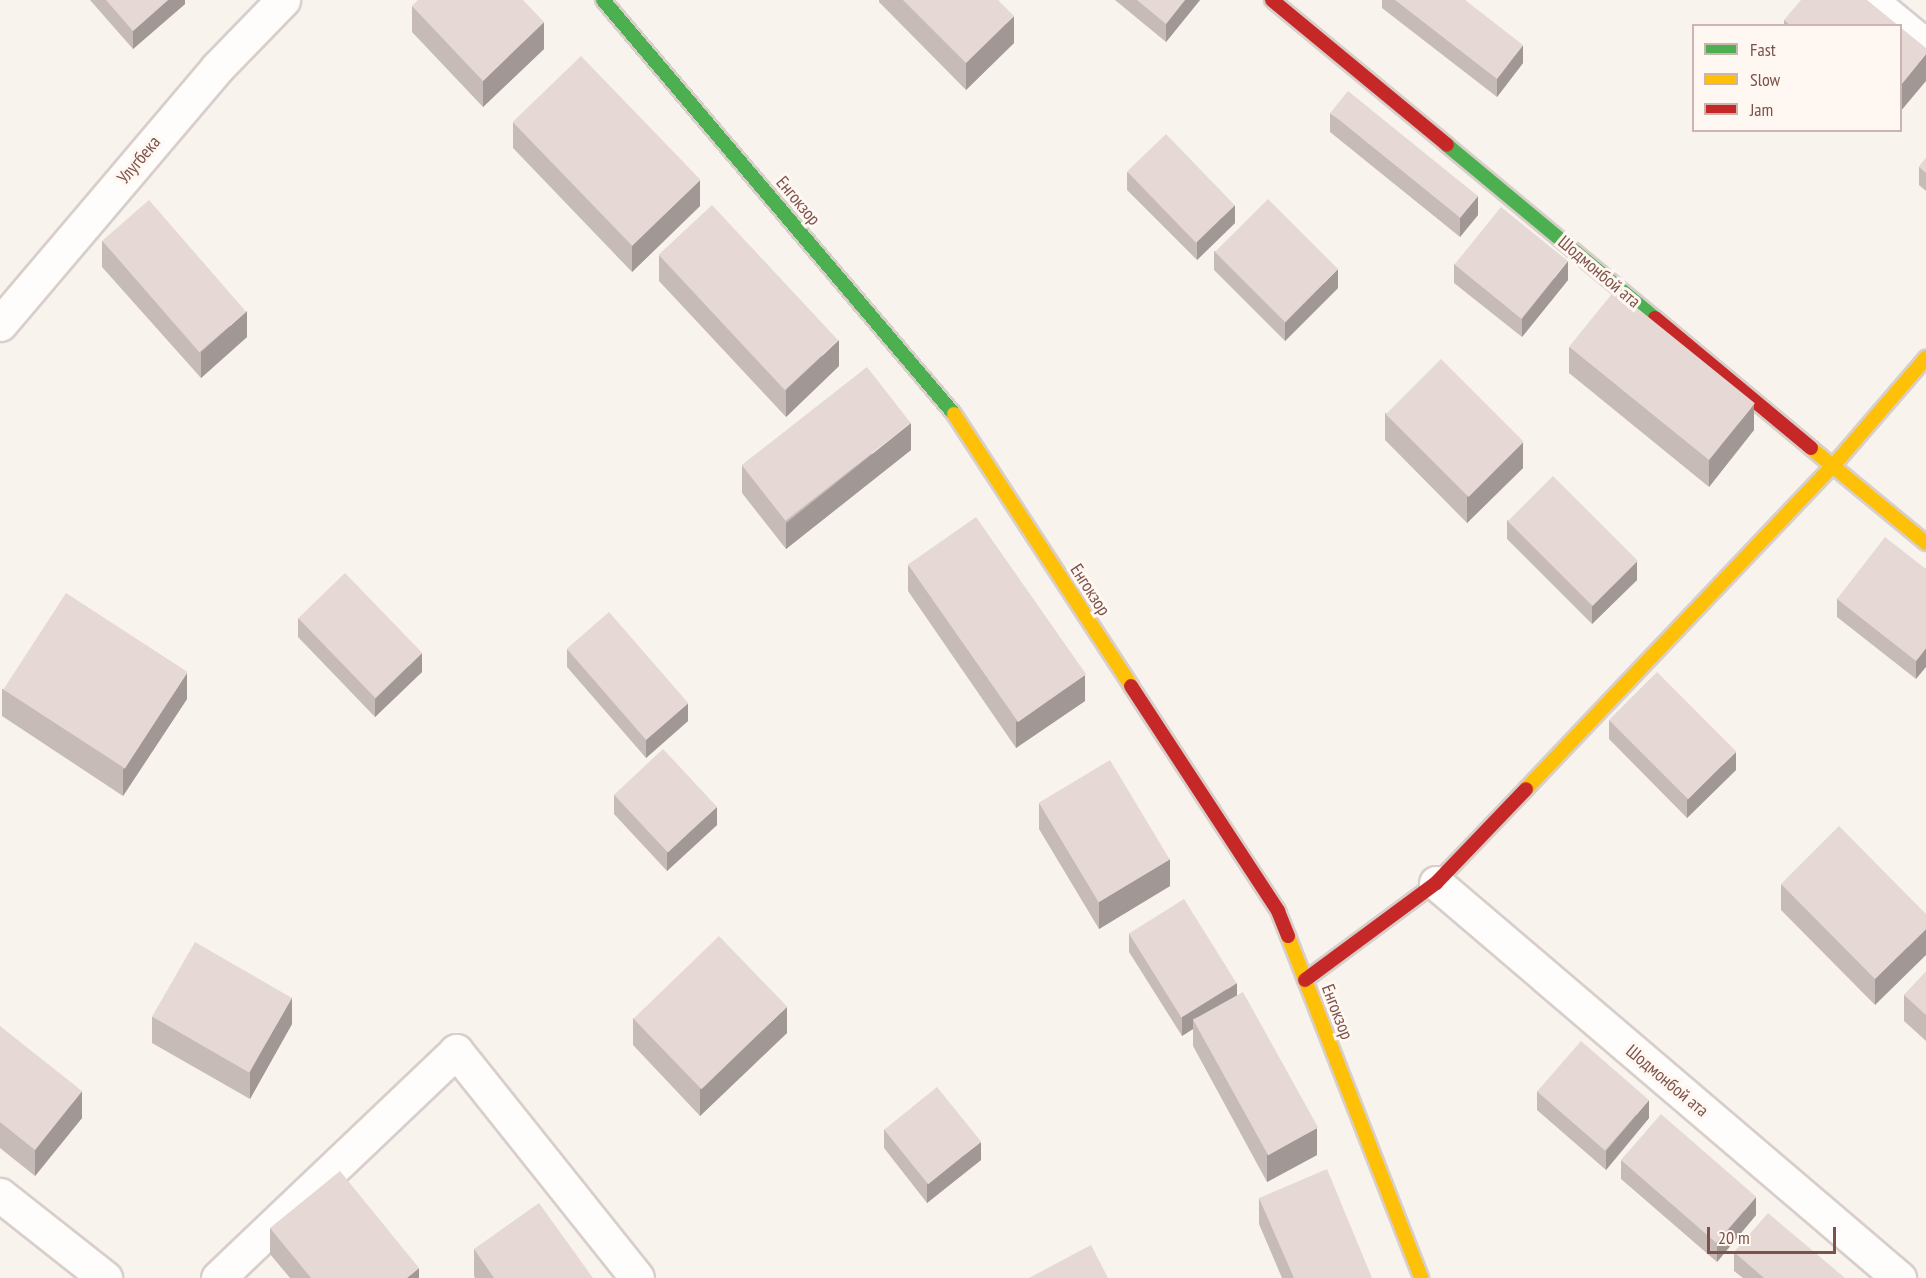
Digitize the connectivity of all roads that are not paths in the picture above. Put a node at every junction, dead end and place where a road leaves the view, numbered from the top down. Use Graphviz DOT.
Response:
graph roads {
  1 [pos="283,0"];
  2 [pos="603,0"];
  3 [pos="1272,0"];
  4 [pos="1870,0"];
  5 [pos="1899,24"];
  6 [pos="1902,26"];
  7 [pos="1926,46"];
  8 [pos="0,324"];
  9 [pos="1926,358"];
  10 [pos="1833,466"];
  11 [pos="1926,543"];
  12 [pos="1436,883"];
  13 [pos="1305,980"];
  14 [pos="0,1195"];
  15 [pos="105,1278"];
  16 [pos="218,1278"];
  17 [pos="637,1278"];
  18 [pos="1421,1278"];
  19 [pos="1899,1278"];
  1 -- 8 [label="street, Улугбека"];
  2 -- 13 [label="street, Енгокзор"];
  3 -- 10 [label="street, Шодмонбой ата"];
  4 -- 5 [label="street"];
  6 -- 7 [label="street"];
  9 -- 10 [label="street"];
  10 -- 11 [label="street, Шодмонбой ата"];
  10 -- 12 [label="street"];
  12 -- 13 [label="street"];
  12 -- 19 [label="street, Шодмонбой ата"];
  13 -- 18 [label="street, Енгокзор"];
  14 -- 15 [label="street"];
  16 -- 17 [label="street"];
}
